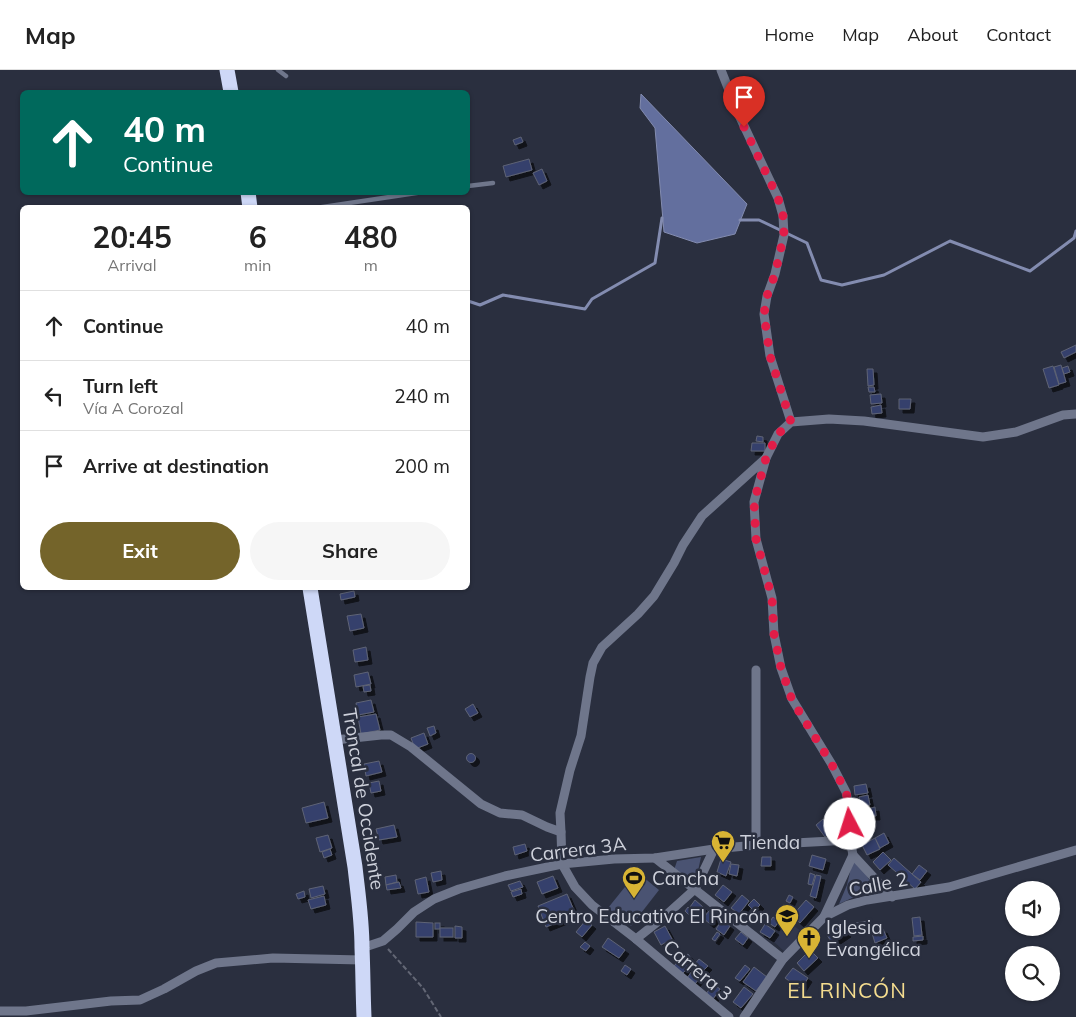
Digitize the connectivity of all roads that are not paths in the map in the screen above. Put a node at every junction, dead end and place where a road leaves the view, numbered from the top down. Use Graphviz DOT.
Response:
graph roads {
  1 [pos="228,70"];
  2 [pos="278,70"];
  3 [pos="721,70"];
  4 [pos="286,76"];
  5 [pos="231,90"];
  6 [pos="493,183"];
  7 [pos="470,186"];
  8 [pos="404,195"];
  9 [pos="336,205"];
  10 [pos="1076,414"];
  11 [pos="791,422"];
  12 [pos="766,458"];
  13 [pos="310,590"];
  14 [pos="756,670"];
  15 [pos="335,740"];
  16 [pos="561,832"];
  17 [pos="850,840"];
  18 [pos="756,845"];
  19 [pos="714,849"];
  20 [pos="1076,850"];
  21 [pos="852,855"];
  22 [pos="655,858"];
  23 [pos="562,864"];
  24 [pos="695,889"];
  25 [pos="892,897"];
  26 [pos="824,917"];
  27 [pos="636,939"];
  28 [pos="362,954"];
  29 [pos="783,959"];
  30 [pos="0,1011"];
  31 [pos="364,1017"];
  32 [pos="729,1017"];
  33 [pos="744,1017"];
  1 -- 5 [label="highway"];
  2 -- 4 [label="lane"];
  3 -- 11 [label="street"];
  6 -- 7 [label="lane"];
  8 -- 9 [label="lane"];
  10 -- 11 [label="street"];
  11 -- 12 [label="street"];
  12 -- 16 [label="street"];
  12 -- 17 [label="street"];
  13 -- 15 [label="highway, Troncal de Occidente"];
  14 -- 18 [label="street"];
  15 -- 16 [label="street"];
  15 -- 28 [label="highway, Troncal de Occidente"];
  16 -- 23 [label="street"];
  17 -- 18 [label="street"];
  17 -- 21 [label="street"];
  18 -- 19 [label="street"];
  19 -- 22 [label="street"];
  19 -- 24 [label="street"];
  20 -- 25 [label="street, Calle 2"];
  21 -- 25 [label="street"];
  21 -- 26 [label="street"];
  22 -- 23 [label="street, Carrera 3A"];
  22 -- 24 [label="street, Carrera 3A"];
  23 -- 27 [label="street, Carrera 3"];
  23 -- 28 [label="street, Carrera 3A"];
  24 -- 27 [label="street"];
  24 -- 29 [label="street, Carrera 3A"];
  25 -- 26 [label="street, Calle 2"];
  26 -- 29 [label="street, Calle 2"];
  27 -- 32 [label="street, Carrera 3"];
  28 -- 30 [label="street"];
  28 -- 31 [label="highway, Troncal de Occidente"];
  29 -- 33 [label="street, Calle 2"];
}
